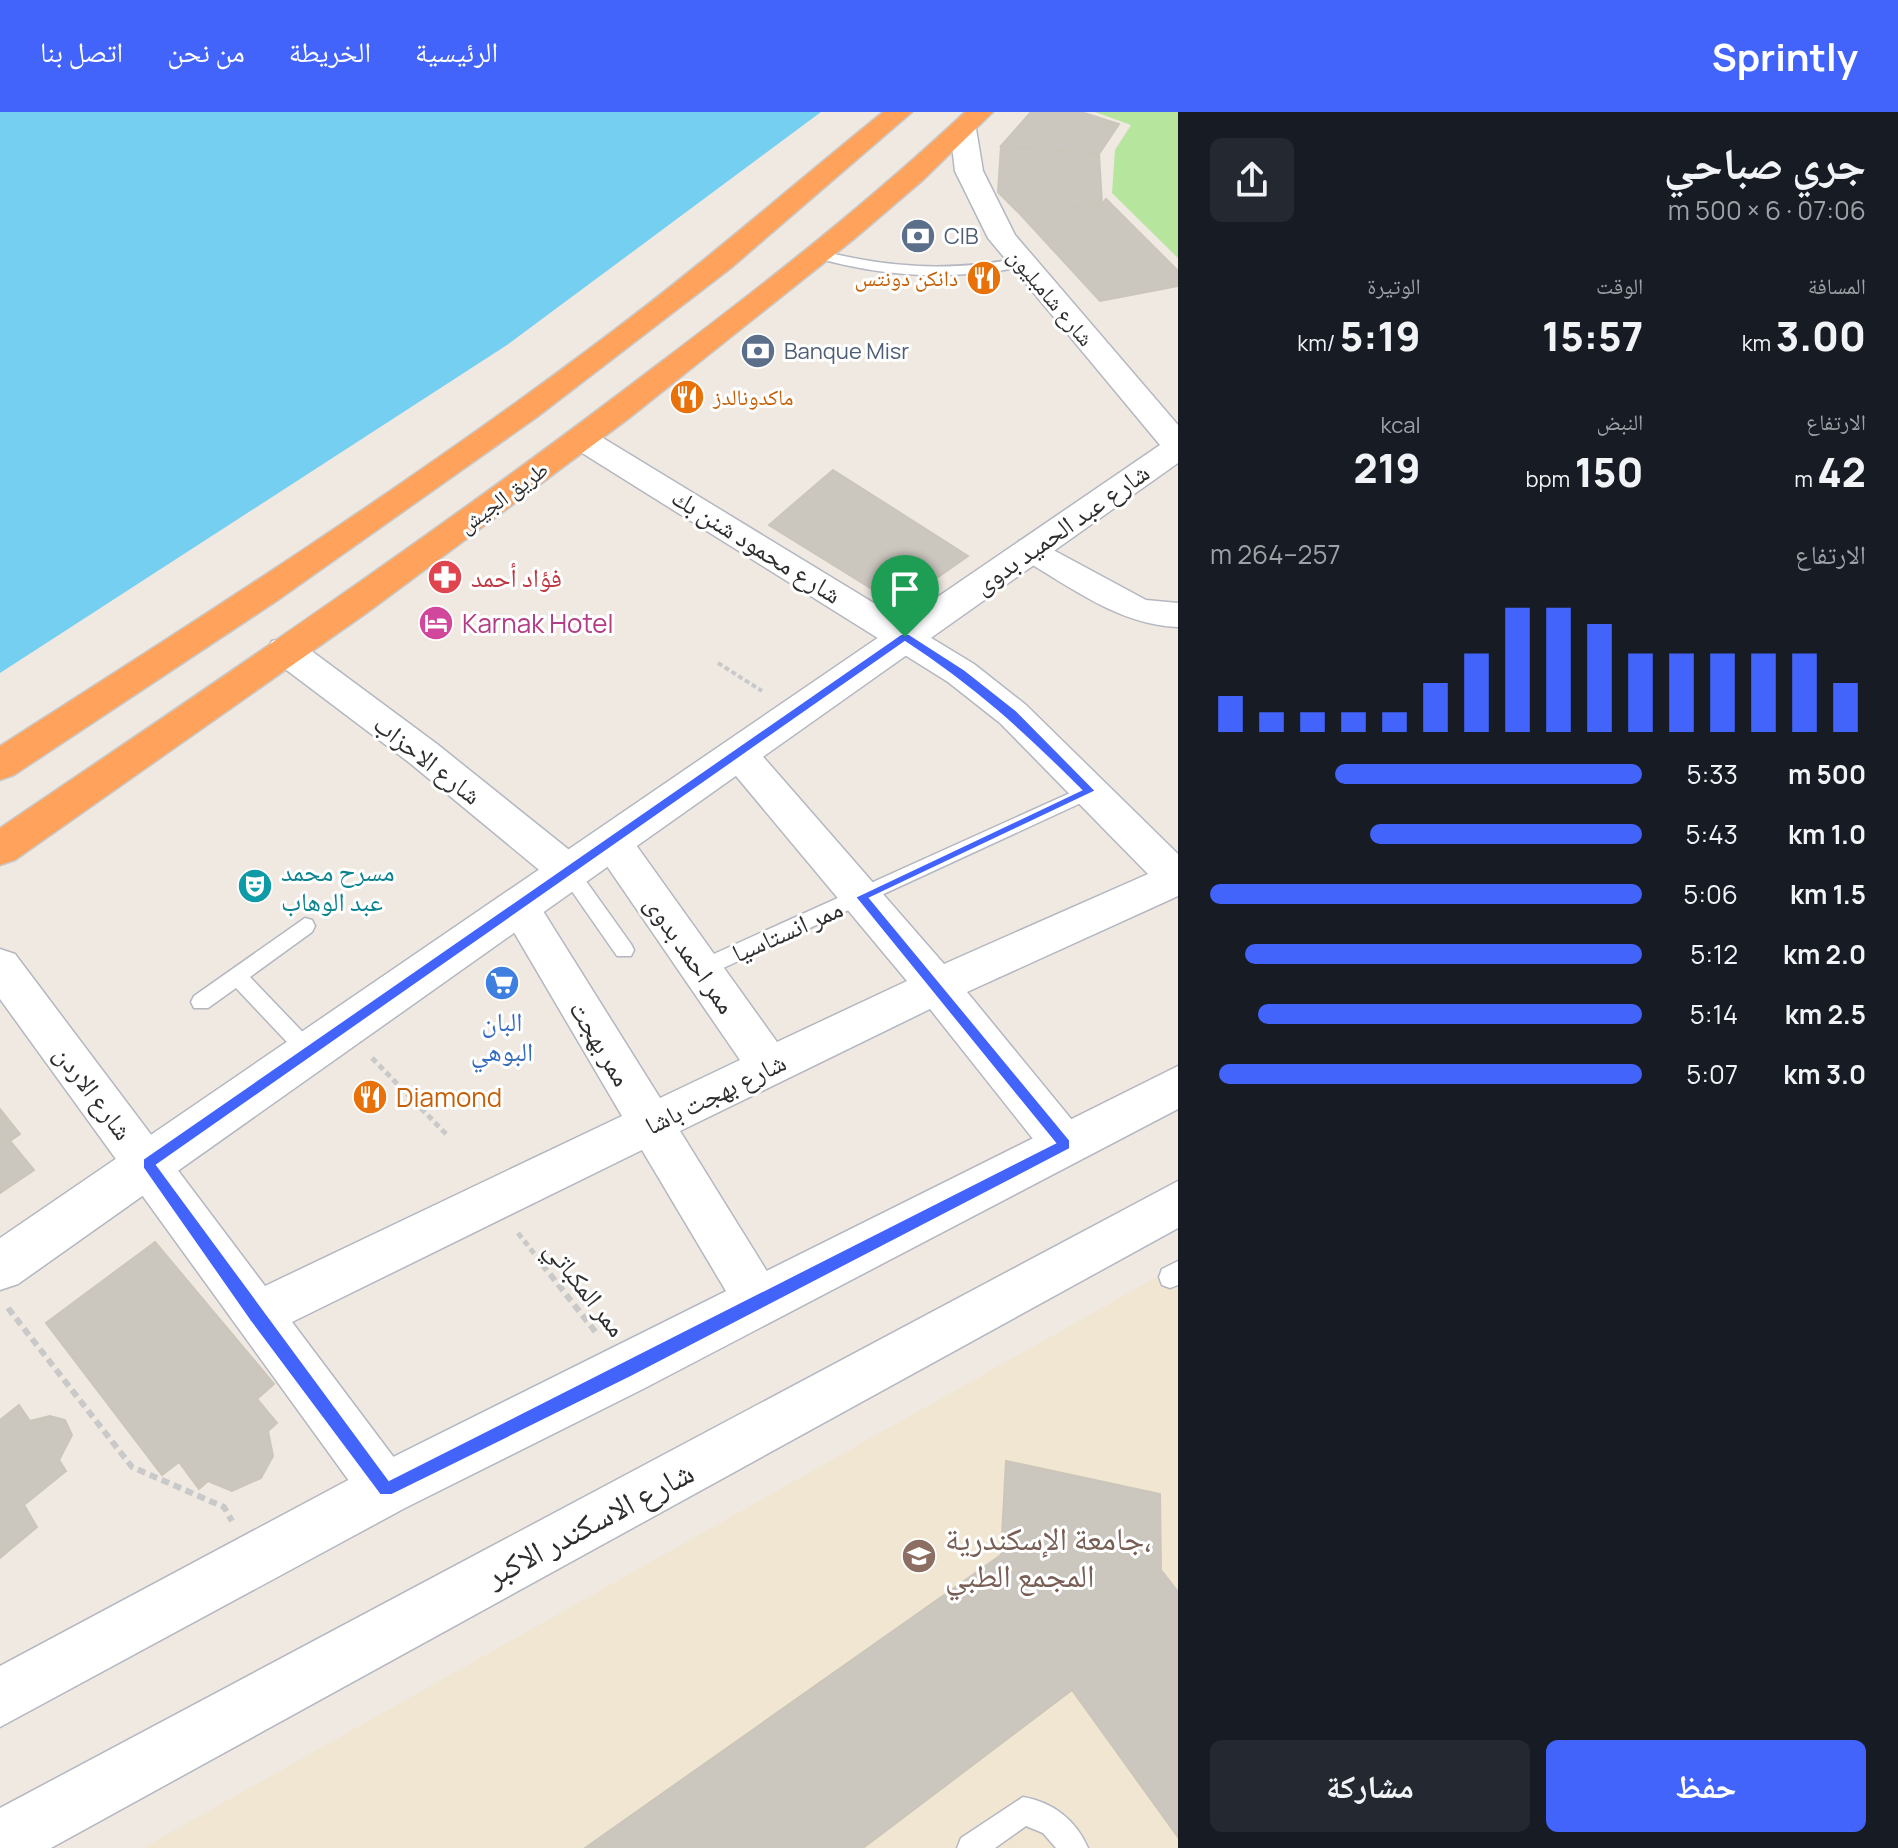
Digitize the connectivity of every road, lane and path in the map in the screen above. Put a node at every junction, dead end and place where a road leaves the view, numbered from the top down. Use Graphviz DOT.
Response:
graph roads {
  1 [pos="899,112"];
  2 [pos="972,120"];
  3 [pos="859,145"];
  4 [pos="920,167"];
  5 [pos="818,254"];
  6 [pos="1020,262"];
  7 [pos="1175,434"];
  8 [pos="582,439"];
  9 [pos="1031,549"];
  10 [pos="1178,615"];
  11 [pos="905,637"];
  12 [pos="285,650"];
  13 [pos="718,663"];
  14 [pos="151,666"];
  15 [pos="206,706"];
  16 [pos="797,713"];
  17 [pos="739,754"];
  18 [pos="6,762"];
  19 [pos="1090,791"];
  20 [pos="65,804"];
  21 [pos="612,842"];
  22 [pos="0,849"];
  23 [pos="569,872"];
  24 [pos="1178,878"];
  25 [pos="861,897"];
  26 [pos="519,906"];
  27 [pos="305,926"];
  28 [pos="624,950"];
  29 [pos="0,966"];
  30 [pos="701,969"];
  31 [pos="237,976"];
  32 [pos="937,986"];
  33 [pos="201,1002"];
  34 [pos="343,1028"];
  35 [pos="309,1052"];
  36 [pos="770,1067"];
  37 [pos="1178,1086"];
  38 [pos="651,1124"];
  39 [pos="448,1136"];
  40 [pos="1065,1145"];
  41 [pos="148,1164"];
  42 [pos="1178,1203"];
  43 [pos="516,1230"];
  44 [pos="0,1267"];
  45 [pos="0,1298"];
  46 [pos="759,1302"];
  47 [pos="255,1315"];
  48 [pos="625,1371"];
  49 [pos="386,1489"];
  50 [pos="253,1559"];
  51 [pos="0,1698"];
  52 [pos="0,1842"];
  53 [pos="971,1848"];
  54 [pos="1074,1848"];
  1 -- 3 [label="highway"];
  2 -- 4 [label="highway, طريق الجيش"];
  2 -- 6 [label="main road, شارع شامبليون"];
  3 -- 4 [label="highway"];
  3 -- 14 [label="highway"];
  4 -- 5 [label="highway, طريق الجيش"];
  5 -- 6 [label="lane"];
  5 -- 8 [label="highway, طريق الجيش"];
  6 -- 7 [label="main road, شارع شامبليون"];
  7 -- 9 [label="main road, شارع عبد الحميد بدوى"];
  8 -- 11 [label="street, شارع محمود شنن بك"];
  8 -- 12 [label="highway, طريق الجيش"];
  9 -- 10 [label="street"];
  9 -- 11 [label="main road, شارع عبد الحميد بدوى"];
  11 -- 16 [label="main road, شارع عبد الحميد بدوى"];
  11 -- 19 [label="street, شارع محمود شنن بك"];
  12 -- 15 [label="highway, طريق الجيش"];
  12 -- 23 [label="street, شارع الاحزاب"];
  13 -- 16 [label="path"];
  14 -- 15 [label="highway"];
  14 -- 18 [label="highway"];
  15 -- 20 [label="highway, طريق الجيش"];
  16 -- 17 [label="main road, شارع عبد الحميد بدوى"];
  17 -- 21 [label="main road, شارع عبد الحميد بدوى"];
  17 -- 25 [label="street"];
  18 -- 20 [label="highway"];
  19 -- 24 [label="street, شارع محمود شنن بك"];
  19 -- 25 [label="lane, ممر انستاسيا"];
  20 -- 22 [label="highway, طريق الجيش"];
  21 -- 23 [label="main road, شارع عبد الحميد بدوى"];
  21 -- 30 [label="street, ممر احمد بدوى"];
  23 -- 26 [label="main road, شارع عبد الحميد بدوى"];
  23 -- 28 [label="lane"];
  24 -- 32 [label="street, شارع بهجت باشا"];
  25 -- 30 [label="lane, ممر انستاسيا"];
  25 -- 32 [label="street"];
  26 -- 34 [label="main road, شارع عبد الحميد بدوى"];
  26 -- 38 [label="street, ممر بهجت"];
  27 -- 31 [label="lane"];
  29 -- 41 [label="street, شارع الاردن"];
  30 -- 36 [label="street, ممر احمد بدوى"];
  31 -- 33 [label="lane"];
  31 -- 35 [label="lane"];
  32 -- 36 [label="street, شارع بهجت باشا"];
  32 -- 40 [label="street"];
  34 -- 35 [label="main road, شارع عبد الحميد بدوى"];
  34 -- 39 [label="path"];
  35 -- 41 [label="main road, شارع عبد الحميد بدوى"];
  36 -- 38 [label="street, شارع بهجت باشا"];
  37 -- 40 [label="main road"];
  38 -- 46 [label="street, ممر بهجت"];
  38 -- 47 [label="street, شارع بهجت باشا"];
  40 -- 46 [label="main road"];
  41 -- 44 [label="main road, شارع عبد الحميد بدوى"];
  41 -- 47 [label="street, شارع الاردن"];
  42 -- 52 [label="main road, شارع الاسكندر الاكبر"];
  43 -- 48 [label="path, ممر المكباتي"];
  45 -- 50 [label="path"];
  46 -- 48 [label="main road"];
  47 -- 49 [label="street, شارع الاردن"];
  48 -- 49 [label="main road"];
  49 -- 50 [label="main road"];
  50 -- 51 [label="main road"];
  53 -- 54 [label="lane"];
}
